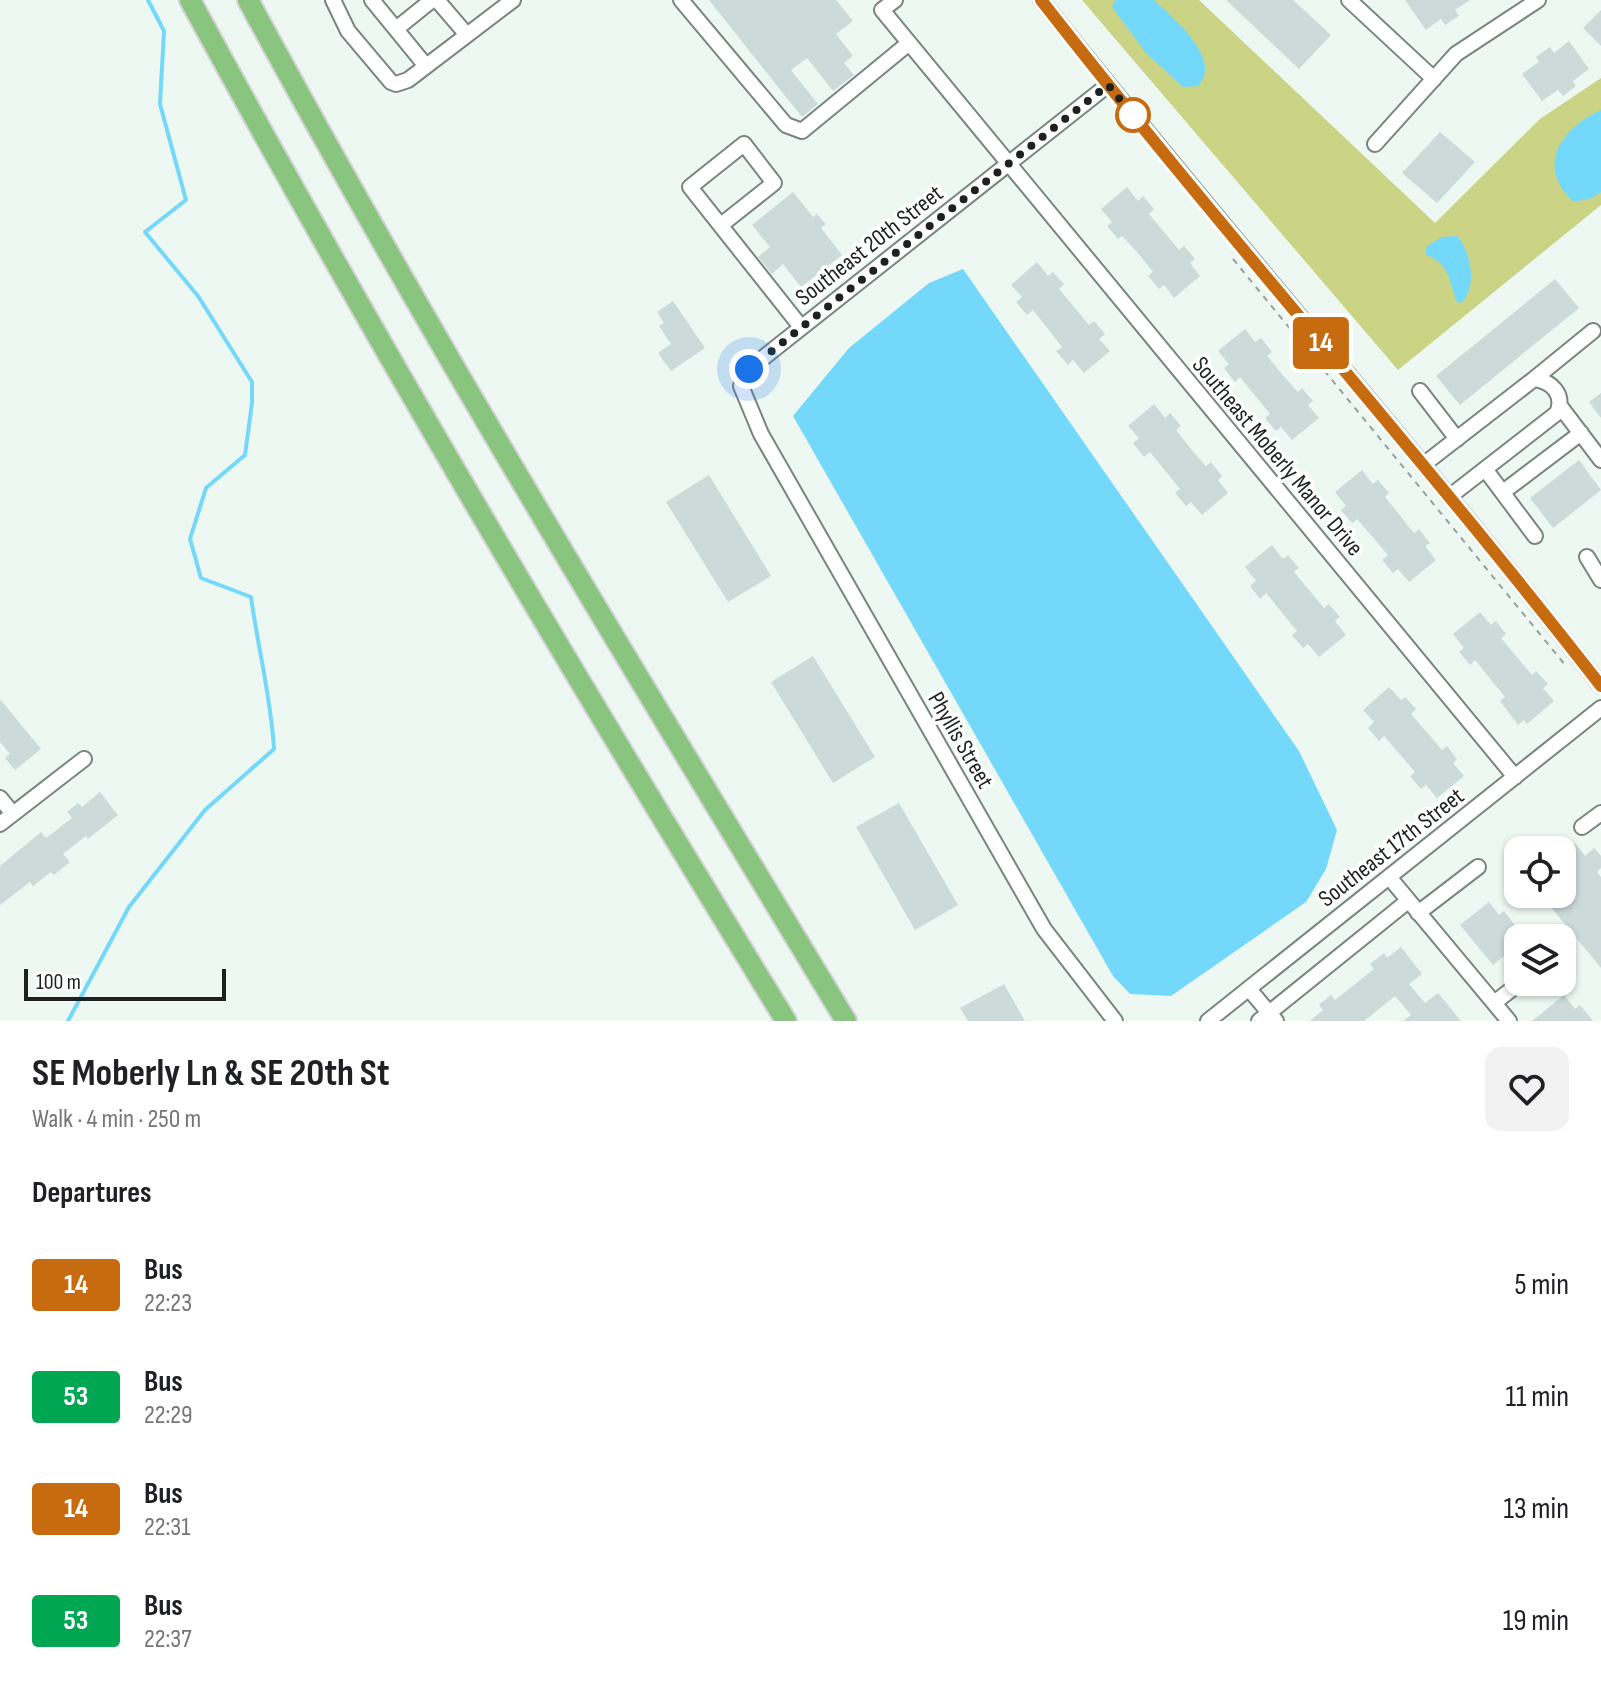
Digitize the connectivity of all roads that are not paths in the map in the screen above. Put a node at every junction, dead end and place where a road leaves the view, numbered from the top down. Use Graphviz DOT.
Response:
graph roads {
  1 [pos="190,0"];
  2 [pos="248,0"];
  3 [pos="333,0"];
  4 [pos="372,0"];
  5 [pos="434,0"];
  6 [pos="513,0"];
  7 [pos="681,0"];
  8 [pos="895,0"];
  9 [pos="1041,0"];
  10 [pos="1349,0"];
  11 [pos="1538,0"];
  12 [pos="878,5"];
  13 [pos="396,29"];
  14 [pos="467,35"];
  15 [pos="909,43"];
  16 [pos="426,66"];
  17 [pos="1434,79"];
  18 [pos="1108,85"];
  19 [pos="1375,144"];
  20 [pos="1007,163"];
  21 [pos="721,225"];
  22 [pos="801,327"];
  23 [pos="1593,331"];
  24 [pos="1534,379"];
  25 [pos="1420,391"];
  26 [pos="1560,406"];
  27 [pos="1581,433"];
  28 [pos="1457,439"];
  29 [pos="1601,460"];
  30 [pos="1423,465"];
  31 [pos="1485,469"];
  32 [pos="783,472"];
  33 [pos="1503,492"];
  34 [pos="1449,497"];
  35 [pos="1535,536"];
  36 [pos="1587,557"];
  37 [pos="1601,580"];
  38 [pos="1601,686"];
  39 [pos="1601,708"];
  40 [pos="84,759"];
  41 [pos="1515,777"];
  42 [pos="0,798"];
  43 [pos="1601,813"];
  44 [pos="13,814"];
  45 [pos="0,824"];
  46 [pos="1582,827"];
  47 [pos="1478,867"];
  48 [pos="1389,877"];
  49 [pos="1413,907"];
  50 [pos="1249,989"];
  51 [pos="1504,995"];
  52 [pos="1494,1003"];
  53 [pos="1268,1018"];
  54 [pos="786,1021"];
  55 [pos="846,1021"];
  56 [pos="1115,1021"];
  57 [pos="1208,1021"];
  58 [pos="1509,1021"];
  1 -- 54 [label="highway"];
  2 -- 55 [label="highway"];
  3 -- 16 [label="street"];
  4 -- 13 [label="street"];
  5 -- 13 [label="street"];
  5 -- 14 [label="street"];
  6 -- 14 [label="street"];
  7 -- 15 [label="street"];
  8 -- 12 [label="street"];
  9 -- 18 [label="street"];
  10 -- 17 [label="street"];
  11 -- 17 [label="street"];
  12 -- 15 [label="street, Southeast Moberly Manor Drive"];
  13 -- 16 [label="street"];
  14 -- 16 [label="street"];
  15 -- 20 [label="street, Southeast Moberly Manor Drive"];
  17 -- 19 [label="street"];
  18 -- 20 [label="street, Southeast 20th Street"];
  18 -- 30 [label="street"];
  20 -- 22 [label="street, Southeast 20th Street"];
  20 -- 41 [label="street, Southeast Moberly Manor Drive"];
  21 -- 21 [label="street"];
  21 -- 22 [label="street"];
  22 -- 32 [label="street, Southeast 20th Street"];
  23 -- 24 [label="street"];
  24 -- 26 [label="street"];
  24 -- 28 [label="street"];
  25 -- 28 [label="street"];
  26 -- 27 [label="street"];
  26 -- 31 [label="street"];
  27 -- 29 [label="street"];
  27 -- 33 [label="street"];
  28 -- 30 [label="street"];
  30 -- 34 [label="street"];
  31 -- 33 [label="street"];
  31 -- 34 [label="street"];
  32 -- 56 [label="street, Phyllis Street"];
  33 -- 35 [label="street"];
  34 -- 38 [label="street"];
  36 -- 37 [label="street"];
  39 -- 41 [label="street, Southeast 17th Street"];
  40 -- 44 [label="street"];
  41 -- 48 [label="street, Southeast 17th Street"];
  42 -- 44 [label="street"];
  43 -- 46 [label="street"];
  44 -- 45 [label="street"];
  47 -- 49 [label="street"];
  48 -- 49 [label="street"];
  48 -- 50 [label="street, Southeast 17th Street"];
  49 -- 52 [label="street"];
  49 -- 53 [label="street"];
  50 -- 53 [label="street"];
  50 -- 57 [label="street, Southeast 17th Street"];
  51 -- 52 [label="street"];
  52 -- 58 [label="street"];
}
